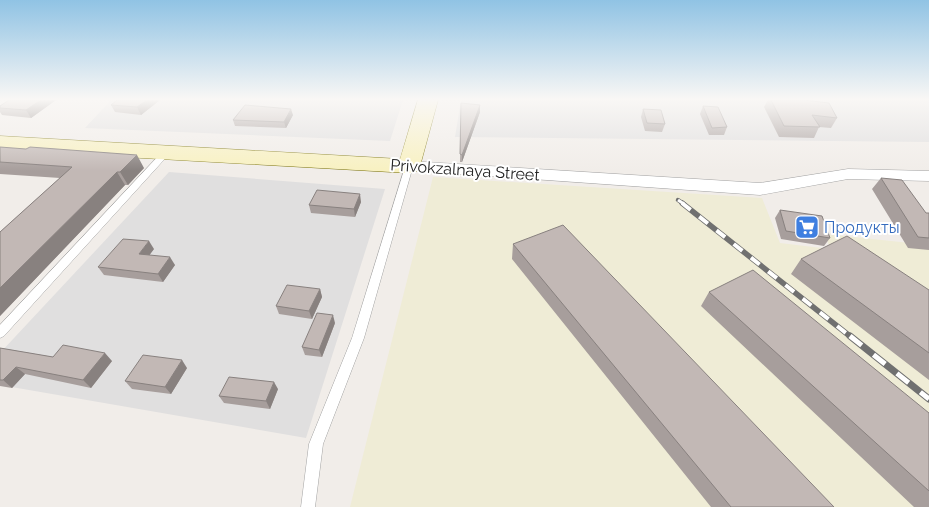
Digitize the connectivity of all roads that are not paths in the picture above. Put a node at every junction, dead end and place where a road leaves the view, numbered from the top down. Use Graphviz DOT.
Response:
graph roads {
  1 [pos="421,124"];
  2 [pos="0,143"];
  3 [pos="166,152"];
  4 [pos="409,166"];
  5 [pos="929,176"];
  6 [pos="0,334"];
  7 [pos="308,507"];
  1 -- 4 [label="street"];
  2 -- 3 [label="street, Privokzalnaya Street"];
  3 -- 4 [label="street, Privokzalnaya Street"];
  3 -- 6 [label="lane"];
  4 -- 5 [label="street, Privokzalnaya Street"];
  4 -- 7 [label="lane"];
}
